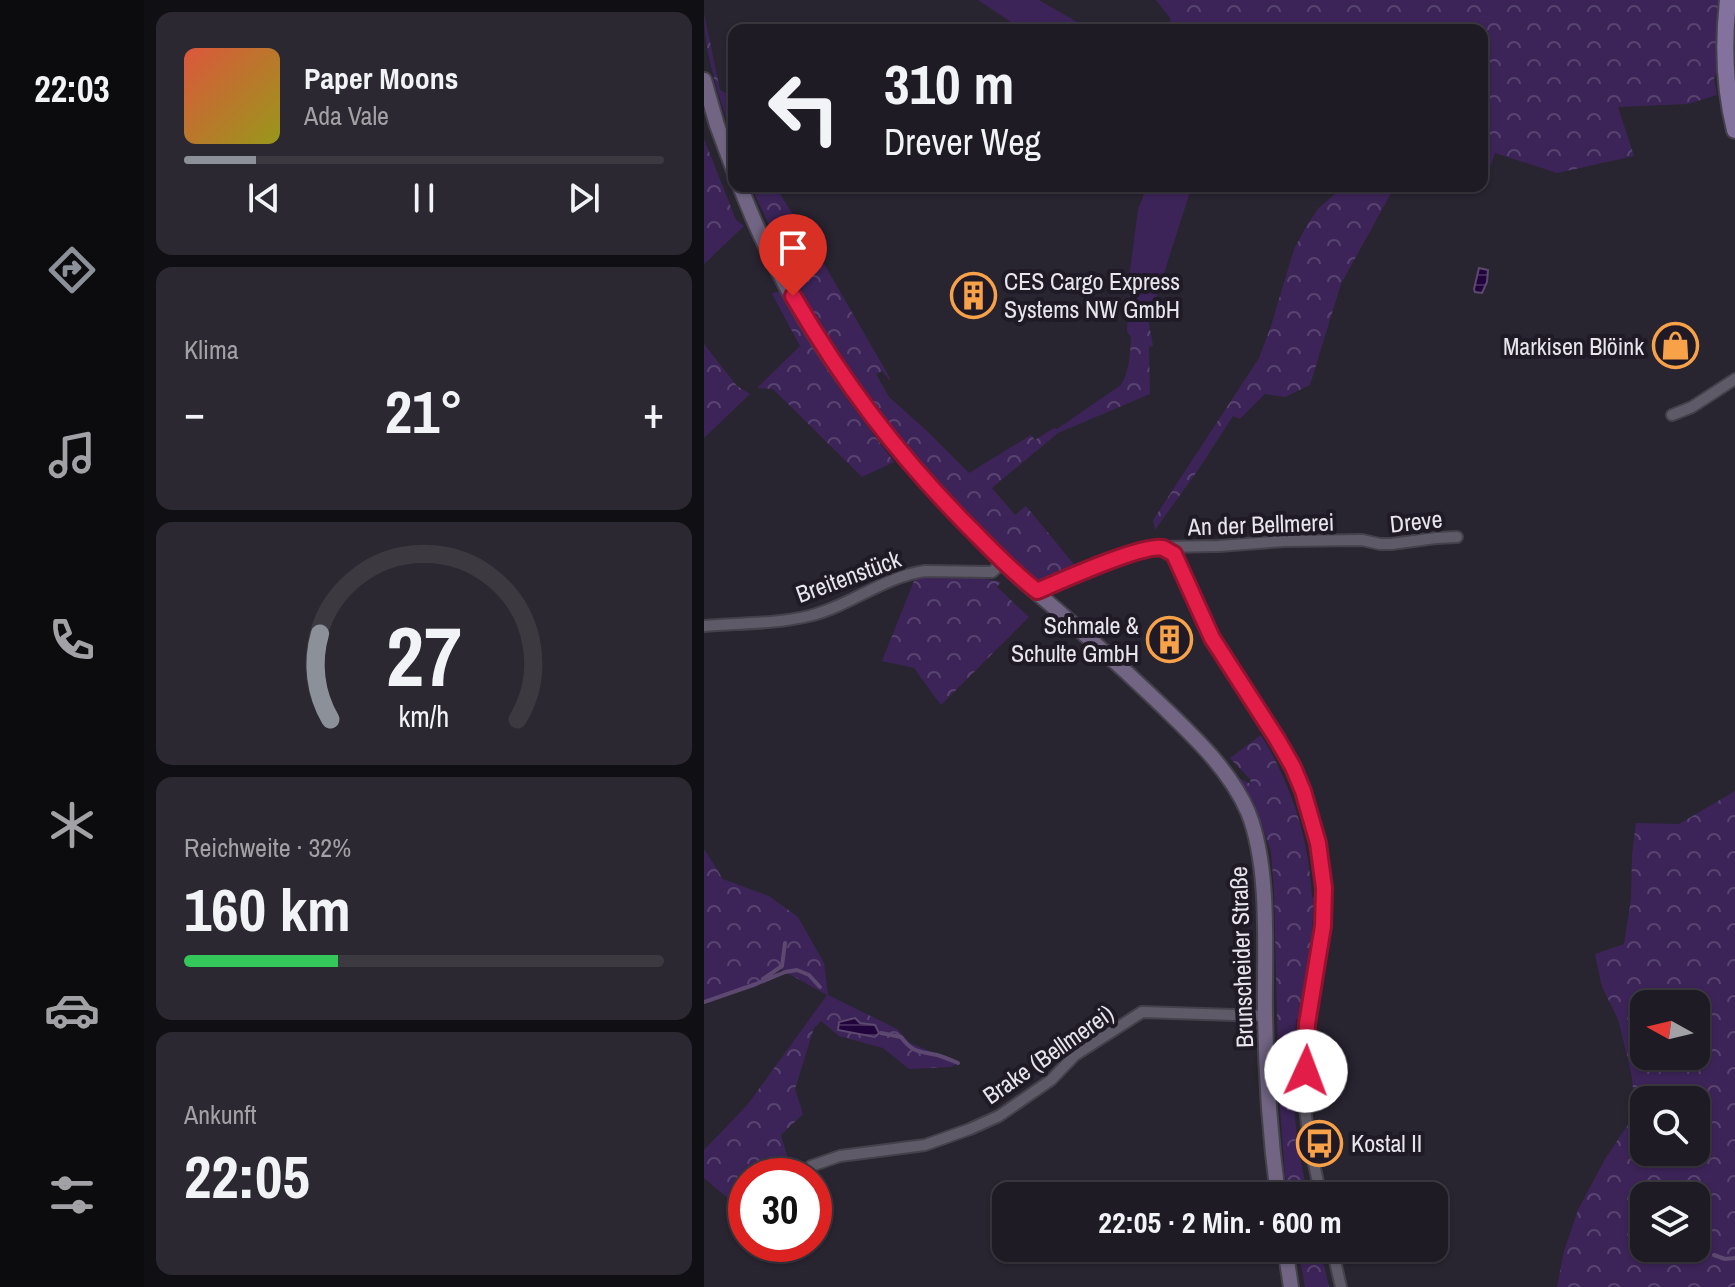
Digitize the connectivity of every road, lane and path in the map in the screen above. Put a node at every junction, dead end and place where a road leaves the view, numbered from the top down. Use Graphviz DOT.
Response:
graph roads {
  1 [pos="1728,0"];
  2 [pos="704,80"];
  3 [pos="1735,130"];
  4 [pos="728,155"];
  5 [pos="742,192"];
  6 [pos="1735,379"];
  7 [pos="1672,415"];
  8 [pos="1457,537"];
  9 [pos="1380,544"];
  10 [pos="1164,548"];
  11 [pos="1003,562"];
  12 [pos="1037,591"];
  13 [pos="704,626"];
  14 [pos="1265,1016"];
  15 [pos="832,1159"];
  16 [pos="1276,1182"];
  17 [pos="1318,1182"];
  18 [pos="1287,1262"];
  19 [pos="1335,1262"];
  20 [pos="1291,1287"];
  21 [pos="1341,1287"];
  1 -- 3 [label="main road"];
  2 -- 4 [label="main road"];
  5 -- 11 [label="main road, Brunscheider Straße"];
  6 -- 7 [label="street"];
  8 -- 9 [label="street, Dreve"];
  9 -- 10 [label="street, An der Bellmerei"];
  10 -- 12 [label="street"];
  10 -- 17 [label="street, An der Bellmerei"];
  11 -- 12 [label="main road, Brunscheider Straße"];
  11 -- 13 [label="street, Breitenstück"];
  12 -- 14 [label="main road, Brunscheider Straße"];
  14 -- 15 [label="street, Brake (Bellmerei)"];
  14 -- 16 [label="main road, Brunscheider Straße"];
  18 -- 20 [label="main road"];
  19 -- 21 [label="street"];
}
